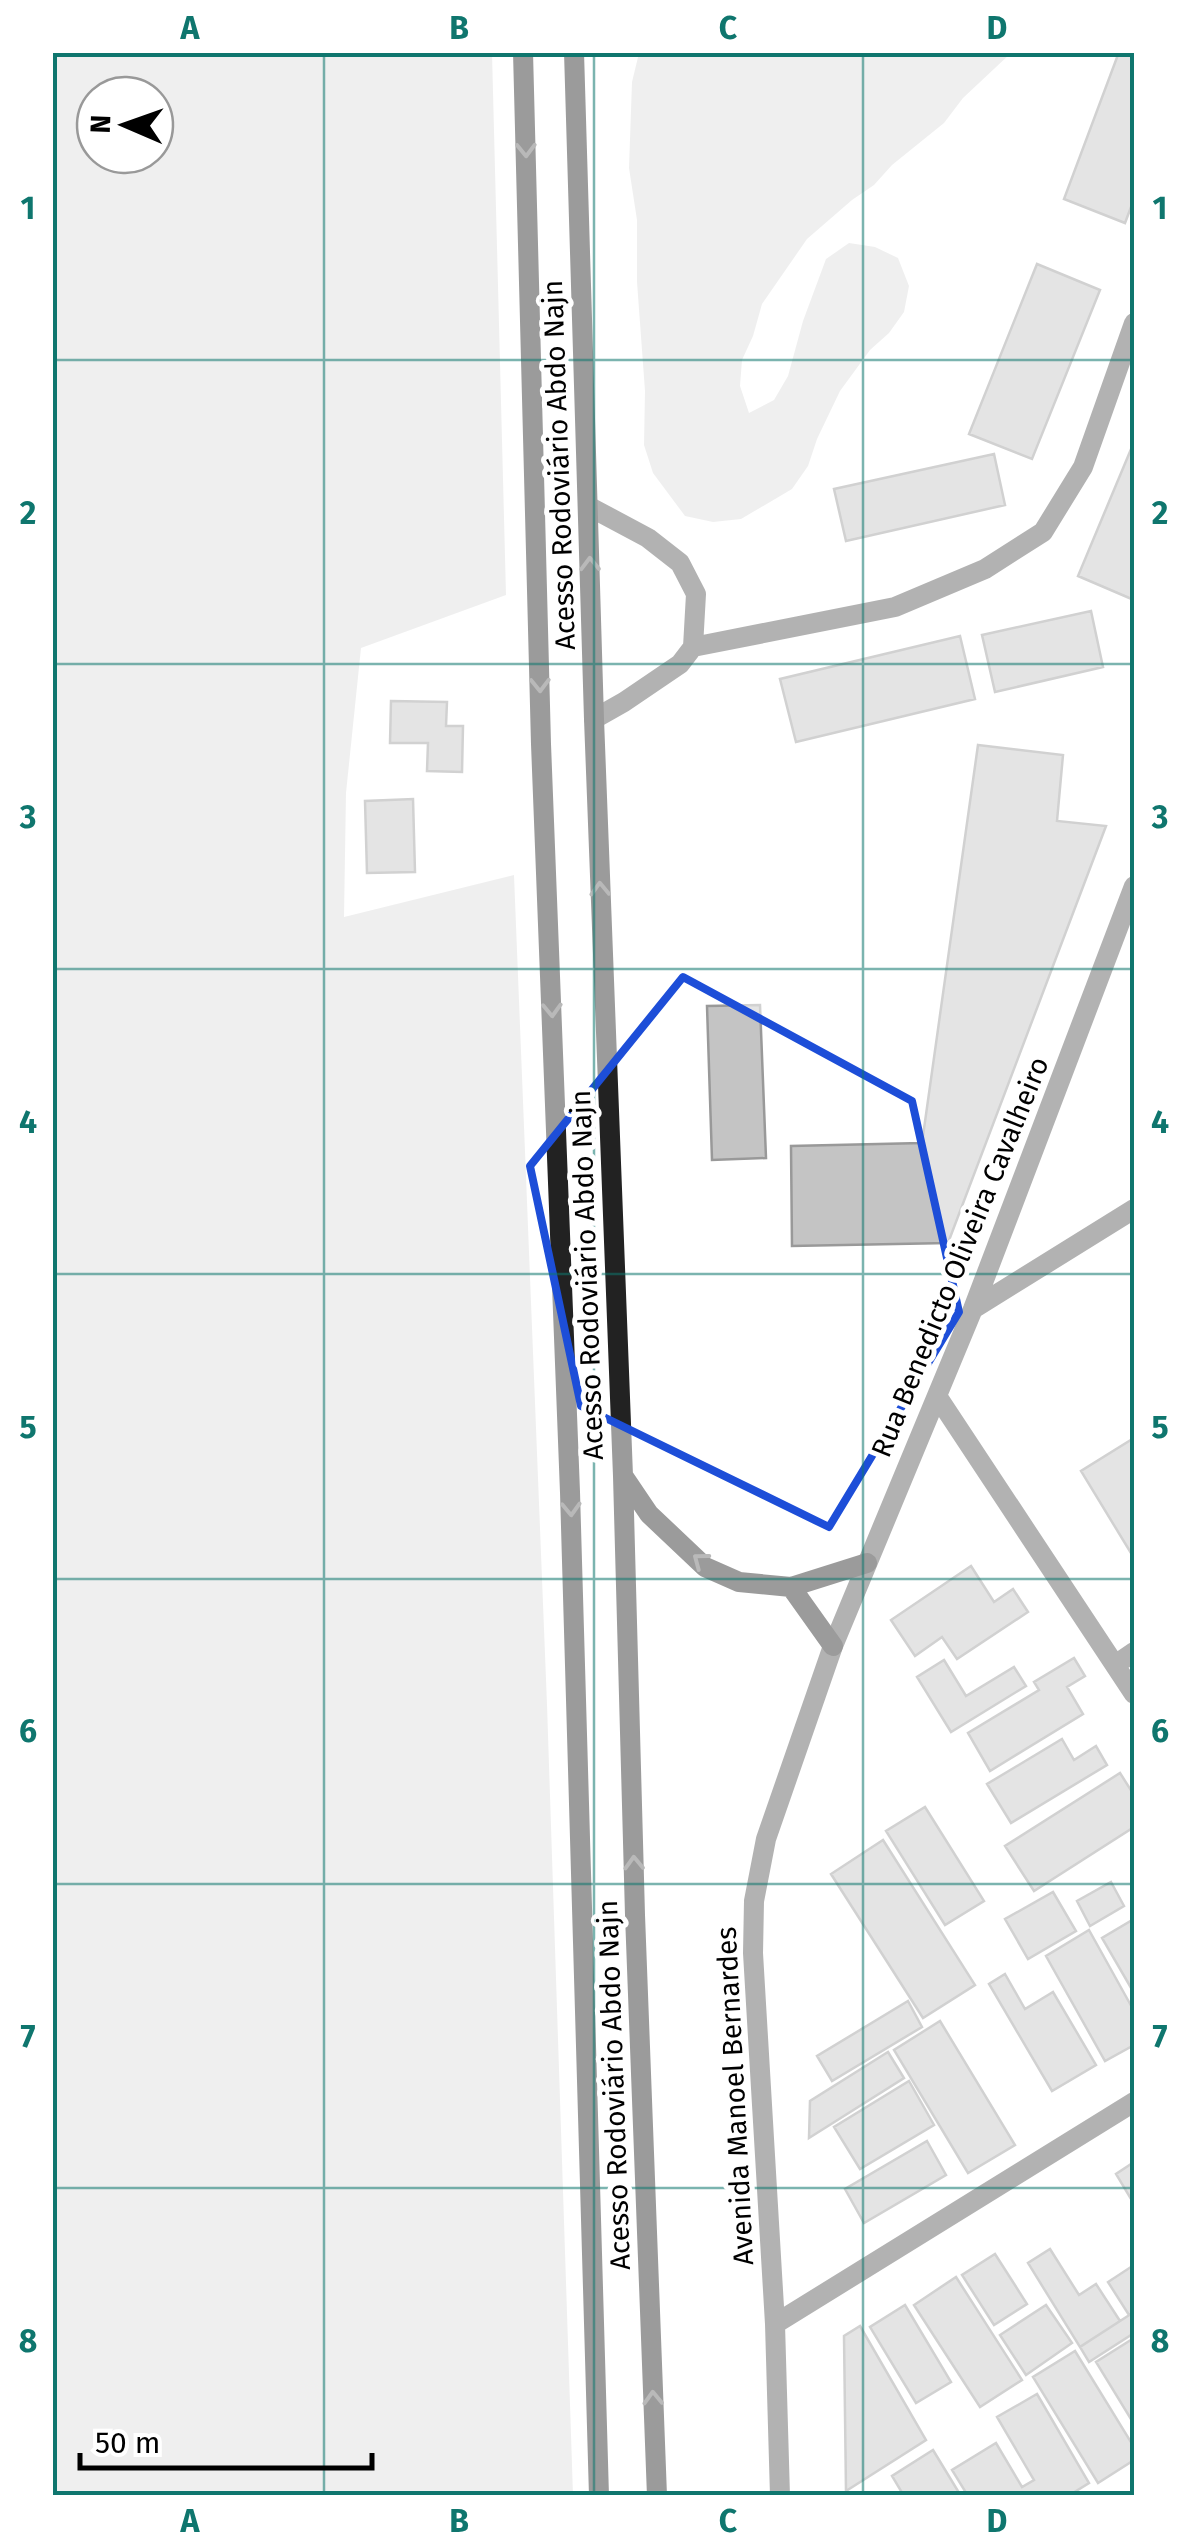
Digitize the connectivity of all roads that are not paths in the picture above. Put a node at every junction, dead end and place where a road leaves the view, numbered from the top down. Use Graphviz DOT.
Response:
graph roads {
  1 [pos="523,52"];
  2 [pos="574,52"];
  3 [pos="1134,323"];
  4 [pos="588,506"];
  5 [pos="693,647"];
  6 [pos="594,719"];
  7 [pos="1134,886"];
  8 [pos="1134,1209"];
  9 [pos="973,1308"];
  10 [pos="936,1396"];
  11 [pos="623,1476"];
  12 [pos="867,1562"];
  13 [pos="791,1587"];
  14 [pos="833,1646"];
  15 [pos="1134,1652"];
  16 [pos="1116,1664"];
  17 [pos="1134,1694"];
  18 [pos="1134,2102"];
  19 [pos="775,2324"];
  20 [pos="599,2496"];
  21 [pos="656,2496"];
  22 [pos="780,2496"];
  1 -- 20 [label="main road, Acesso Rodoviário Abdo Najn, one-way"];
  2 -- 4 [label="main road, Acesso Rodoviário Abdo Najn"];
  3 -- 5 [label="street"];
  4 -- 5 [label="street"];
  6 -- 4 [label="main road, Acesso Rodoviário Abdo Najn, one-way"];
  5 -- 6 [label="street"];
  11 -- 6 [label="main road, Acesso Rodoviário Abdo Najn, one-way"];
  7 -- 9 [label="street, Rua Benedicto Oliveira Cavalheiro"];
  8 -- 9 [label="street"];
  9 -- 10 [label="street, Rua Benedicto Oliveira Cavalheiro"];
  10 -- 12 [label="street, Rua Benedicto Oliveira Cavalheiro"];
  10 -- 16 [label="street"];
  13 -- 11 [label="main road, one-way"];
  21 -- 11 [label="main road, Acesso Rodoviário Abdo Najn, one-way"];
  12 -- 13 [label="main road"];
  12 -- 14 [label="street, Rua Benedicto Oliveira Cavalheiro"];
  13 -- 14 [label="main road"];
  14 -- 19 [label="street, Avenida Manoel Bernardes"];
  15 -- 16 [label="street"];
  16 -- 17 [label="street"];
  18 -- 19 [label="street"];
  19 -- 22 [label="street, Avenida Manoel Bernardes"];
}
